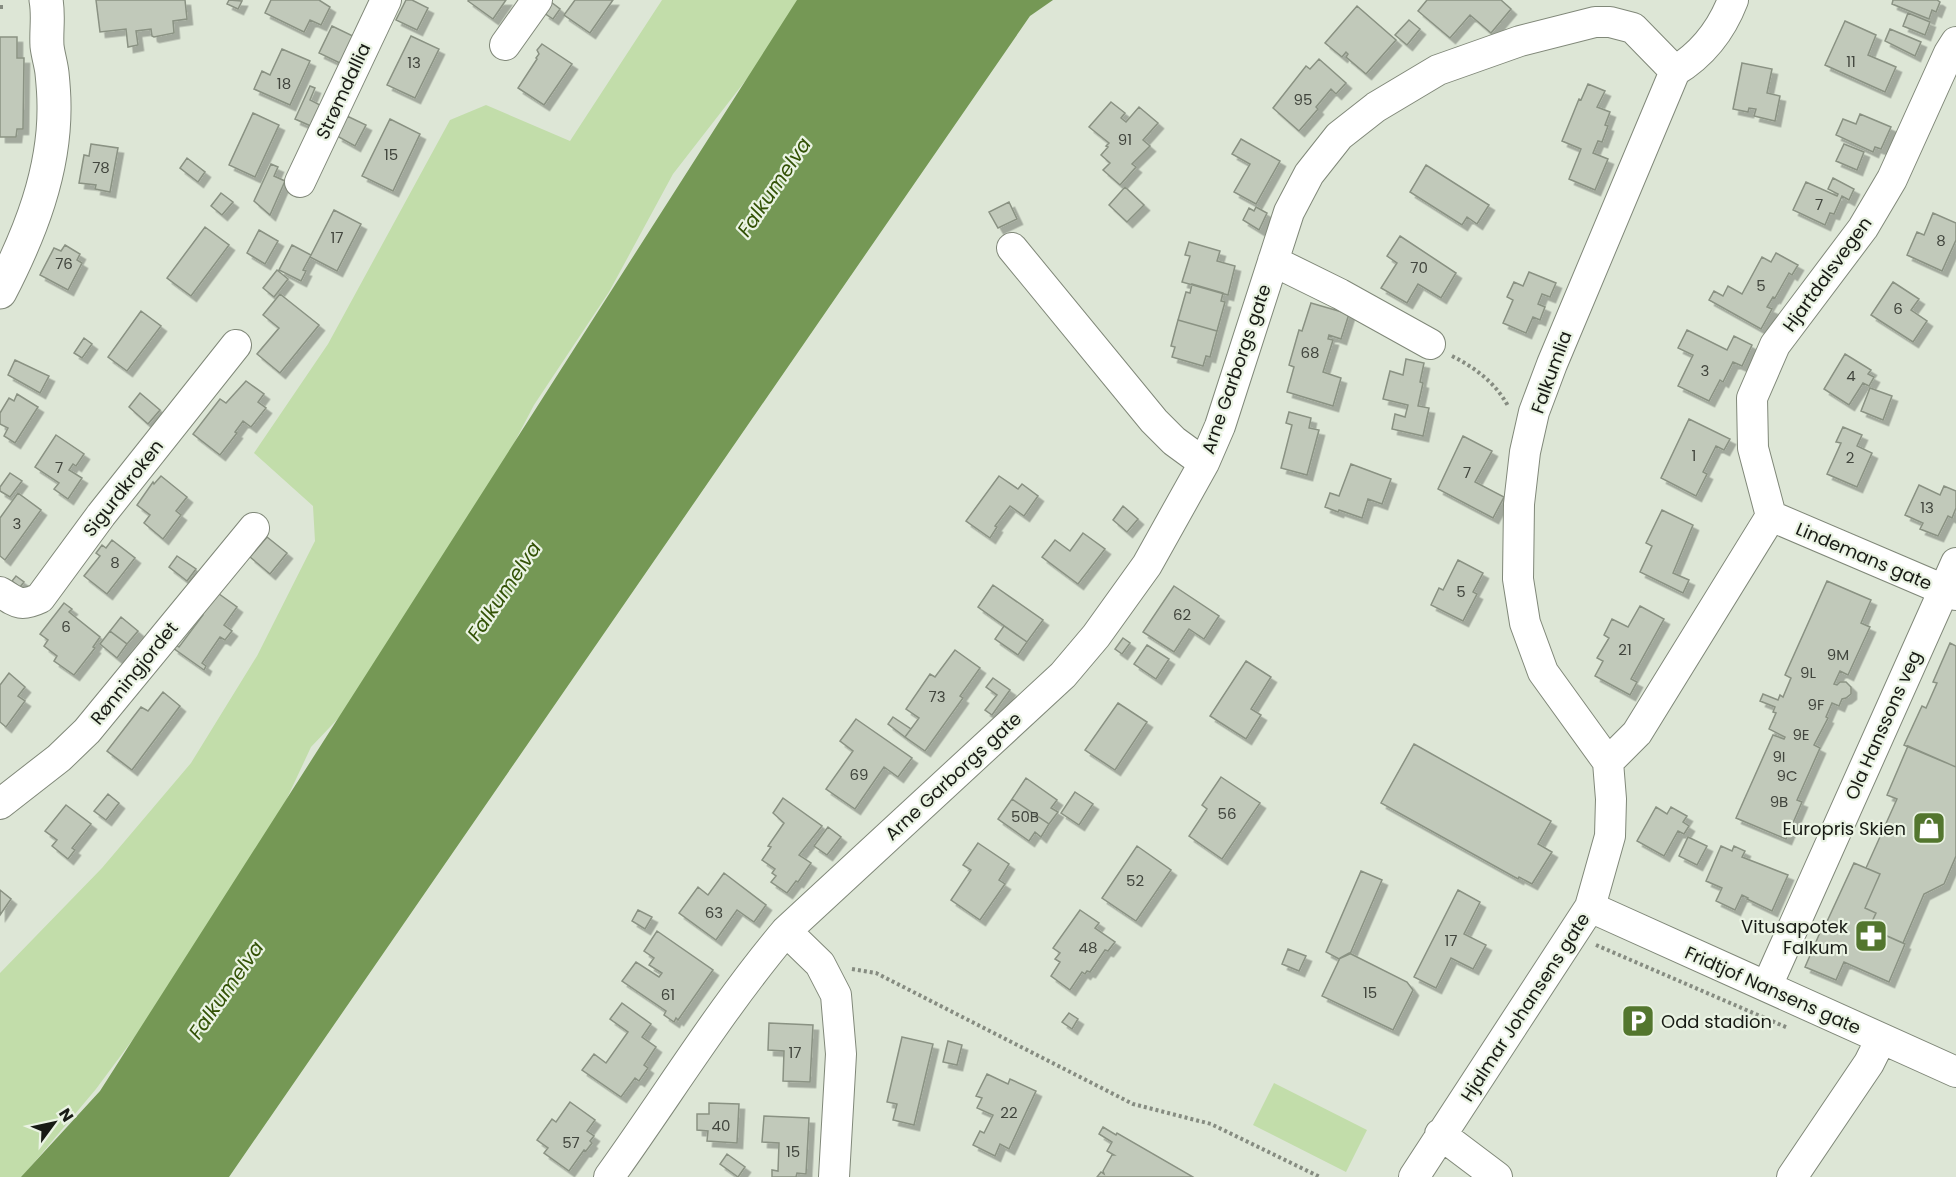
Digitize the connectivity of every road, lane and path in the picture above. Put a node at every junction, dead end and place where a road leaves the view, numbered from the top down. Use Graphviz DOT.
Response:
graph roads {
  1 [pos="46,0"];
  2 [pos="386,0"];
  3 [pos="537,0"];
  4 [pos="1733,0"];
  5 [pos="11,5"];
  6 [pos="1956,42"];
  7 [pos="505,45"];
  8 [pos="47,46"];
  9 [pos="1675,71"];
  10 [pos="300,182"];
  11 [pos="1012,248"];
  12 [pos="1273,261"];
  13 [pos="0,292"];
  14 [pos="1430,344"];
  15 [pos="236,345"];
  16 [pos="1509,408"];
  17 [pos="1204,463"];
  18 [pos="1771,516"];
  19 [pos="254,528"];
  20 [pos="1956,563"];
  21 [pos="0,592"];
  22 [pos="1950,593"];
  23 [pos="1608,762"];
  24 [pos="0,804"];
  25 [pos="1590,908"];
  26 [pos="786,931"];
  27 [pos="1573,934"];
  28 [pos="820,964"];
  29 [pos="1767,986"];
  30 [pos="1792,1030"];
  31 [pos="1881,1039"];
  32 [pos="1956,1072"];
  33 [pos="1440,1134"];
  34 [pos="609,1177"];
  35 [pos="834,1177"];
  36 [pos="1320,1177"];
  37 [pos="1413,1177"];
  38 [pos="1497,1177"];
  39 [pos="1792,1177"];
  1 -- 8 [label="main road"];
  2 -- 10 [label="street, Strømdallia"];
  3 -- 7 [label="street"];
  4 -- 9 [label="street"];
  5 -- 8 [label="main road"];
  6 -- 18 [label="street, Hjartdalsvegen"];
  8 -- 13 [label="main road"];
  9 -- 12 [label="street, Arne Garborgs gate"];
  9 -- 23 [label="street, Falkumlia"];
  11 -- 17 [label="street"];
  12 -- 14 [label="street"];
  12 -- 17 [label="street, Arne Garborgs gate"];
  14 -- 16 [label="path"];
  15 -- 21 [label="street, Sigurdkroken"];
  17 -- 26 [label="street, Arne Garborgs gate"];
  18 -- 22 [label="street, Lindemans gate"];
  18 -- 23 [label="street"];
  19 -- 24 [label="street, Rønningjordet"];
  20 -- 22 [label="street, Ola Hanssons veg"];
  22 -- 29 [label="street, Ola Hanssons veg"];
  23 -- 25 [label="street, Hjalmar Johansens gate"];
  25 -- 27 [label="street, Hjalmar Johansens gate"];
  25 -- 29 [label="street, Fridtjof Nansens gate"];
  26 -- 28 [label="street"];
  26 -- 34 [label="street, Arne Garborgs gate"];
  27 -- 30 [label="path"];
  27 -- 33 [label="street, Hjalmar Johansens gate"];
  28 -- 35 [label="street"];
  28 -- 36 [label="path"];
  29 -- 31 [label="street, Fridtjof Nansens gate"];
  31 -- 32 [label="street, Fridtjof Nansens gate"];
  31 -- 39 [label="street"];
  33 -- 37 [label="street, Hjalmar Johansens gate"];
  33 -- 38 [label="street"];
}
